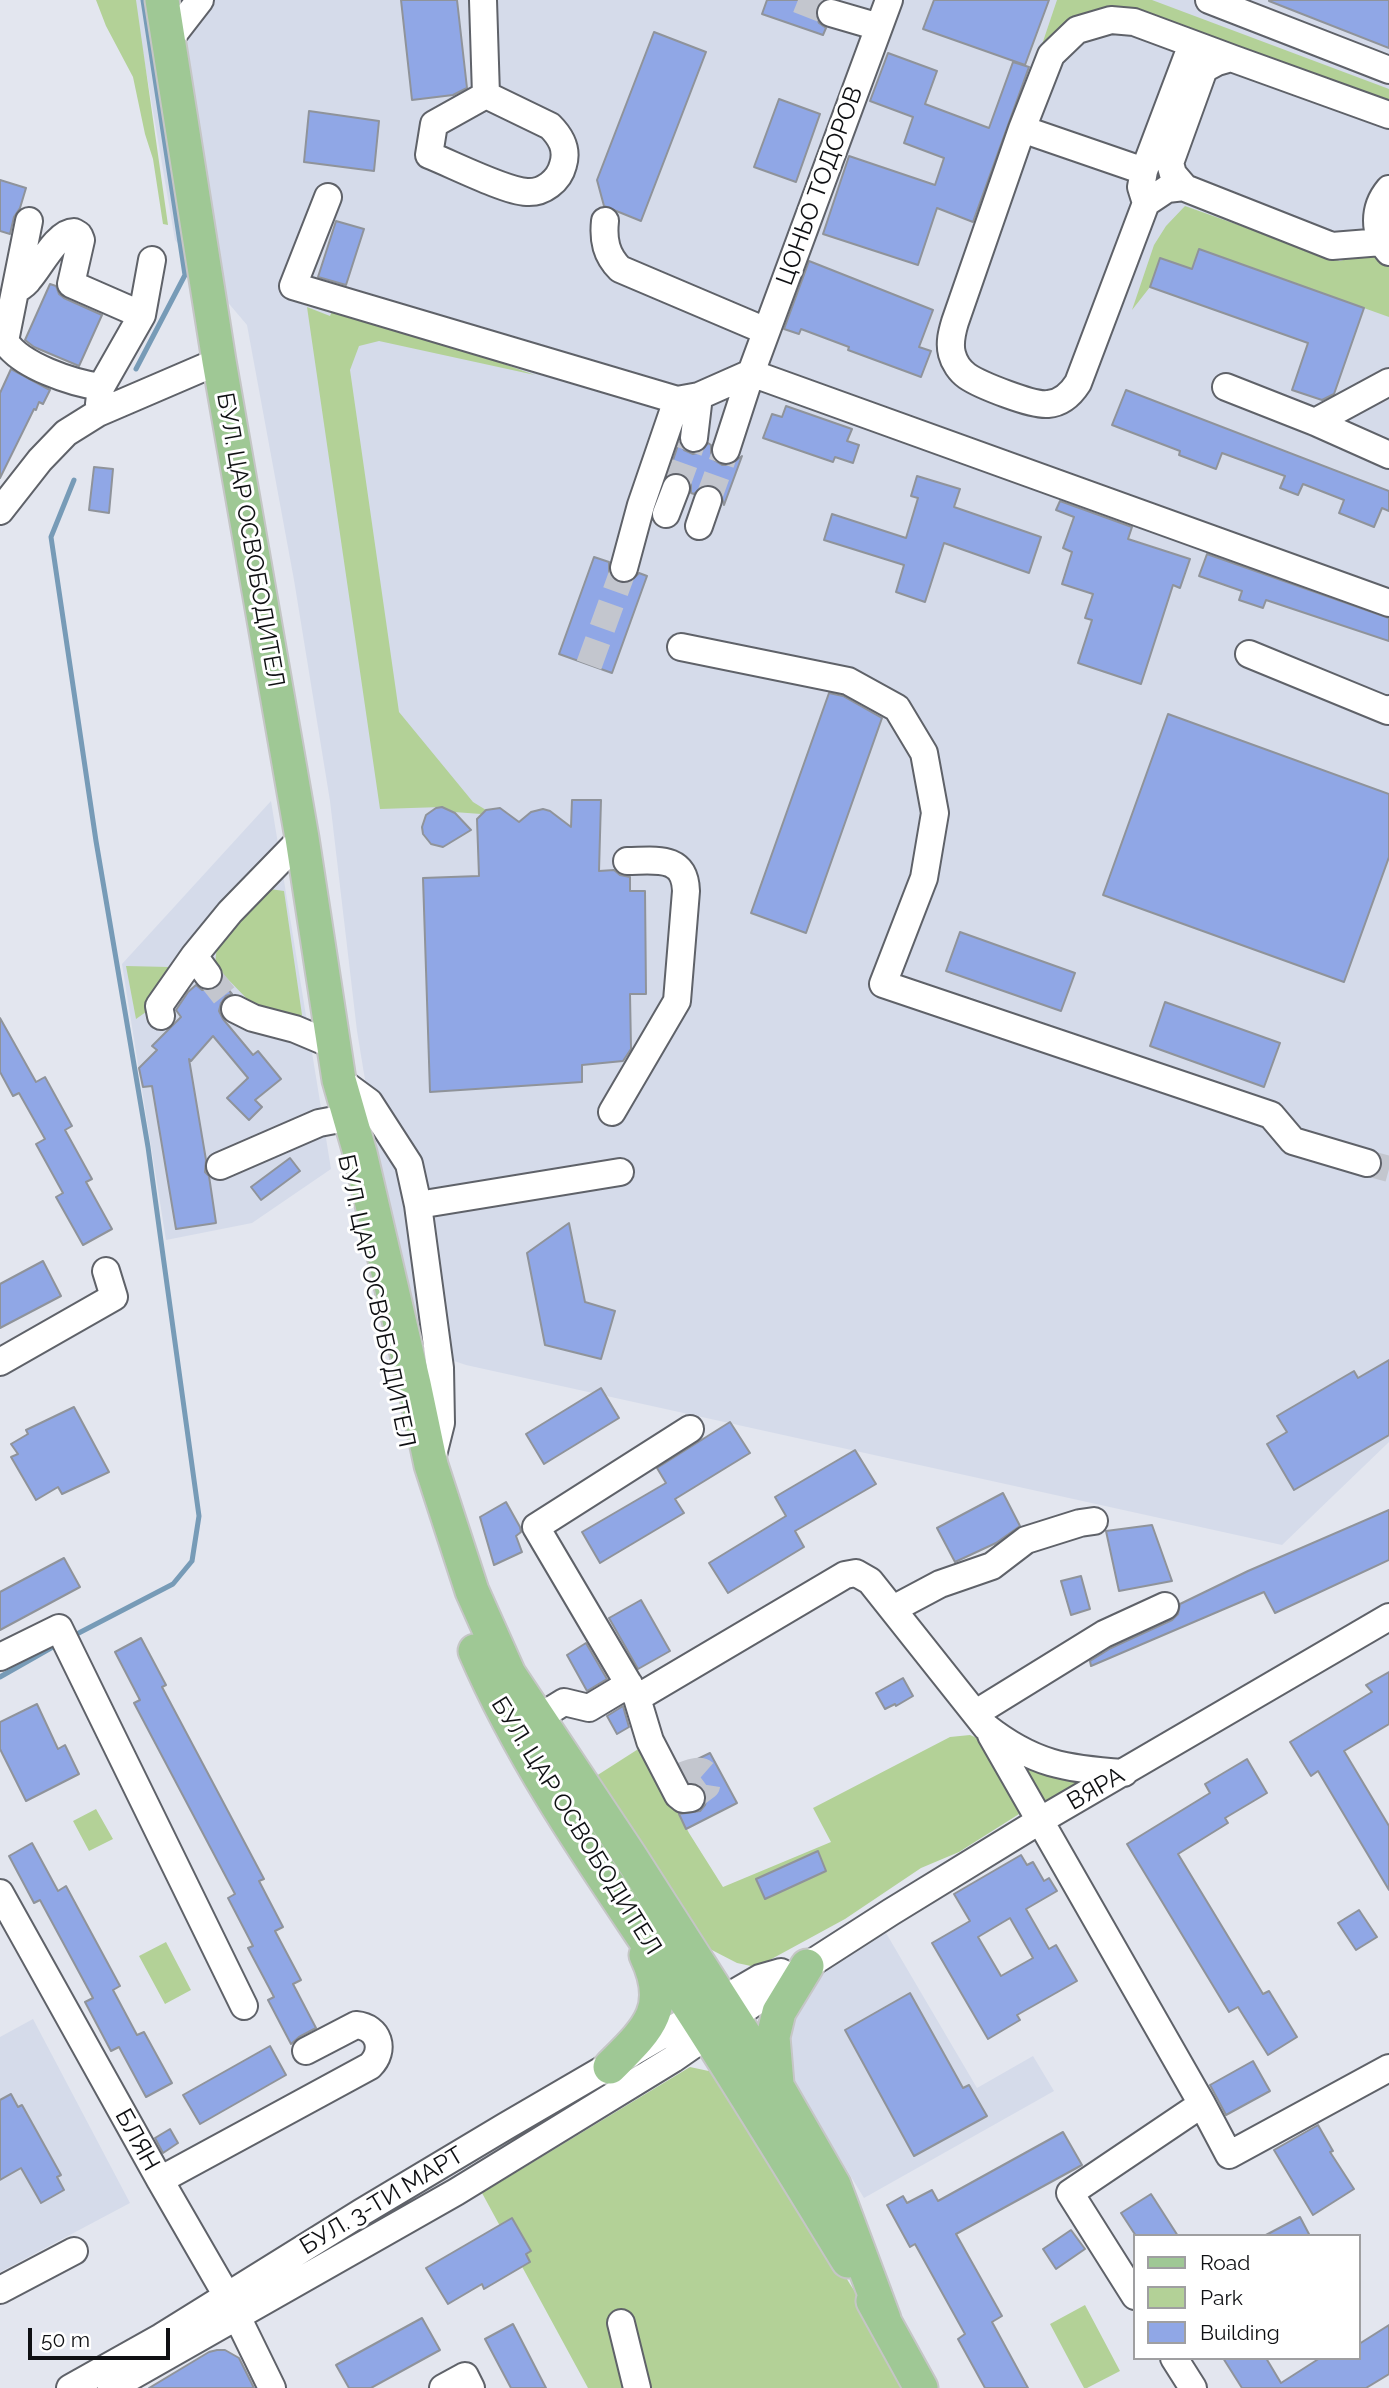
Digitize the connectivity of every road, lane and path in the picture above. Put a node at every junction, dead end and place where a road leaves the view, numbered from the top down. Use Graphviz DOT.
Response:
graph roads {
  1 [pos="162,0"];
  2 [pos="200,0"];
  3 [pos="483,0"];
  4 [pos="889,0"];
  5 [pos="1209,0"];
  6 [pos="831,13"];
  7 [pos="878,27"];
  8 [pos="169,40"];
  9 [pos="1192,44"];
  10 [pos="1231,58"];
  11 [pos="1389,70"];
  12 [pos="486,95"];
  13 [pos="1387,118"];
  14 [pos="1021,129"];
  15 [pos="1144,171"];
  16 [pos="1184,187"];
  17 [pos="1389,189"];
  18 [pos="328,197"];
  19 [pos="1146,203"];
  20 [pos="605,220"];
  21 [pos="29,221"];
  22 [pos="1385,247"];
  23 [pos="152,260"];
  24 [pos="16,290"];
  25 [pos="142,315"];
  26 [pos="766,331"];
  27 [pos="219,361"];
  28 [pos="751,373"];
  29 [pos="1389,382"];
  30 [pos="102,387"];
  31 [pos="1226,387"];
  32 [pos="688,398"];
  33 [pos="98,413"];
  34 [pos="1315,422"];
  35 [pos="694,438"];
  36 [pos="726,450"];
  37 [pos="1389,455"];
  38 [pos="677,488"];
  39 [pos="708,500"];
  40 [pos="0,511"];
  41 [pos="666,514"];
  42 [pos="699,526"];
  43 [pos="624,568"];
  44 [pos="1389,603"];
  45 [pos="681,647"];
  46 [pos="1249,654"];
  47 [pos="1389,709"];
  48 [pos="302,838"];
  49 [pos="627,862"];
  50 [pos="235,1009"];
  51 [pos="161,1016"];
  52 [pos="333,1045"];
  53 [pos="339,1080"];
  54 [pos="612,1112"];
  55 [pos="340,1119"];
  56 [pos="1367,1163"];
  57 [pos="220,1166"];
  58 [pos="620,1172"];
  59 [pos="418,1205"];
  60 [pos="106,1271"];
  61 [pos="0,1362"];
  62 [pos="690,1429"];
  63 [pos="431,1465"];
  64 [pos="1094,1521"];
  65 [pos="1165,1606"];
  66 [pos="893,1609"];
  67 [pos="1389,1617"];
  68 [pos="0,1657"];
  69 [pos="633,1691"];
  70 [pos="538,1718"];
  71 [pos="981,1720"];
  72 [pos="1124,1773"];
  73 [pos="679,1782"];
  74 [pos="1041,1820"];
  75 [pos="0,1894"];
  76 [pos="621,1902"];
  77 [pos="807,1966"];
  78 [pos="244,2006"];
  79 [pos="715,2017"];
  80 [pos="306,2051"];
  81 [pos="610,2067"];
  82 [pos="1389,2068"];
  83 [pos="777,2086"];
  84 [pos="1202,2104"];
  85 [pos="160,2180"];
  86 [pos="74,2251"];
  87 [pos="0,2290"];
  88 [pos="1134,2294"];
  89 [pos="232,2306"];
  90 [pos="884,2319"];
  91 [pos="621,2323"];
  92 [pos="1175,2360"];
  93 [pos="70,2388"];
  94 [pos="111,2388"];
  95 [pos="272,2388"];
  96 [pos="637,2388"];
  97 [pos="921,2388"];
  98 [pos="1193,2388"];
  1 -- 8 [label="main road, БУЛ. ЦАР ОСВОБОДИТЕЛ"];
  2 -- 8 [label="street"];
  3 -- 12 [label="street"];
  4 -- 7 [label="street, ЦОНЬО ТОДОРОВ"];
  5 -- 11 [label="street"];
  6 -- 7 [label="street"];
  7 -- 26 [label="street, ЦОНЬО ТОДОРОВ"];
  8 -- 27 [label="main road, БУЛ. ЦАР ОСВОБОДИТЕЛ"];
  9 -- 10 [label="street"];
  9 -- 14 [label="street"];
  9 -- 15 [label="street"];
  10 -- 13 [label="street"];
  10 -- 16 [label="street"];
  12 -- 12 [label="street"];
  14 -- 15 [label="street"];
  14 -- 19 [label="street"];
  15 -- 19 [label="street"];
  16 -- 19 [label="street"];
  16 -- 22 [label="street"];
  17 -- 22 [label="street"];
  18 -- 32 [label="street"];
  20 -- 26 [label="street"];
  21 -- 24 [label="street"];
  23 -- 25 [label="street"];
  24 -- 25 [label="street"];
  24 -- 30 [label="street"];
  25 -- 30 [label="street"];
  26 -- 28 [label="street, ЦОНЬО ТОДОРОВ"];
  27 -- 33 [label="street"];
  27 -- 48 [label="main road, БУЛ. ЦАР ОСВОБОДИТЕЛ"];
  28 -- 32 [label="street"];
  28 -- 36 [label="street, ЦОНЬО ТОДОРОВ"];
  28 -- 44 [label="street"];
  29 -- 34 [label="street"];
  30 -- 33 [label="street"];
  31 -- 34 [label="street"];
  32 -- 35 [label="street"];
  32 -- 43 [label="street"];
  33 -- 40 [label="street"];
  34 -- 37 [label="street"];
  38 -- 41 [label="street"];
  39 -- 42 [label="street"];
  45 -- 56 [label="street"];
  46 -- 47 [label="street"];
  48 -- 51 [label="street"];
  48 -- 52 [label="main road, БУЛ. ЦАР ОСВОБОДИТЕЛ"];
  49 -- 54 [label="street"];
  50 -- 52 [label="street"];
  52 -- 53 [label="main road, БУЛ. ЦАР ОСВОБОДИТЕЛ"];
  53 -- 55 [label="main road, БУЛ. ЦАР ОСВОБОДИТЕЛ"];
  53 -- 59 [label="street"];
  53 -- 63 [label="main road, БУЛ. ЦАР ОСВОБОДИТЕЛ"];
  55 -- 57 [label="street"];
  55 -- 76 [label="main road, БУЛ. ЦАР ОСВОБОДИТЕЛ"];
  58 -- 59 [label="street"];
  59 -- 63 [label="street"];
  60 -- 61 [label="street"];
  62 -- 69 [label="street"];
  63 -- 70 [label="main road, БУЛ. ЦАР ОСВОБОДИТЕЛ"];
  64 -- 66 [label="street"];
  65 -- 71 [label="street"];
  66 -- 69 [label="street"];
  66 -- 71 [label="street"];
  67 -- 72 [label="street, ВЯРА"];
  68 -- 78 [label="street"];
  69 -- 70 [label="street"];
  69 -- 73 [label="street"];
  70 -- 79 [label="main road, БУЛ. ЦАР ОСВОБОДИТЕЛ"];
  71 -- 72 [label="street"];
  71 -- 74 [label="street"];
  72 -- 74 [label="street, ВЯРА"];
  74 -- 77 [label="street, ВЯРА"];
  74 -- 84 [label="street"];
  75 -- 85 [label="street, БЛЯН"];
  76 -- 79 [label="main road, БУЛ. ЦАР ОСВОБОДИТЕЛ"];
  76 -- 81 [label="main road"];
  77 -- 79 [label="street, ВЯРА"];
  77 -- 83 [label="main road"];
  79 -- 81 [label="street, БУЛ. 3-ТИ МАРТ"];
  79 -- 83 [label="main road, БУЛ. ЦАР ОСВОБОДИТЕЛ"];
  79 -- 89 [label="street, БУЛ. 3-ТИ МАРТ"];
  79 -- 90 [label="main road, БУЛ. ЦАР ОСВОБОДИТЕЛ"];
  80 -- 85 [label="street"];
  81 -- 89 [label="street, БУЛ. 3-ТИ МАРТ"];
  82 -- 84 [label="street"];
  83 -- 90 [label="main road, БУЛ. ЦАР ОСВОБОДИТЕЛ"];
  84 -- 88 [label="street"];
  85 -- 89 [label="street, БЛЯН"];
  86 -- 87 [label="street"];
  89 -- 93 [label="street, БУЛ. 3-ТИ МАРТ"];
  89 -- 94 [label="street, БУЛ. 3-ТИ МАРТ"];
  89 -- 95 [label="street, БЛЯН"];
  90 -- 97 [label="main road, БУЛ. ЦАР ОСВОБОДИТЕЛ"];
  91 -- 96 [label="street"];
  92 -- 98 [label="street"];
}
